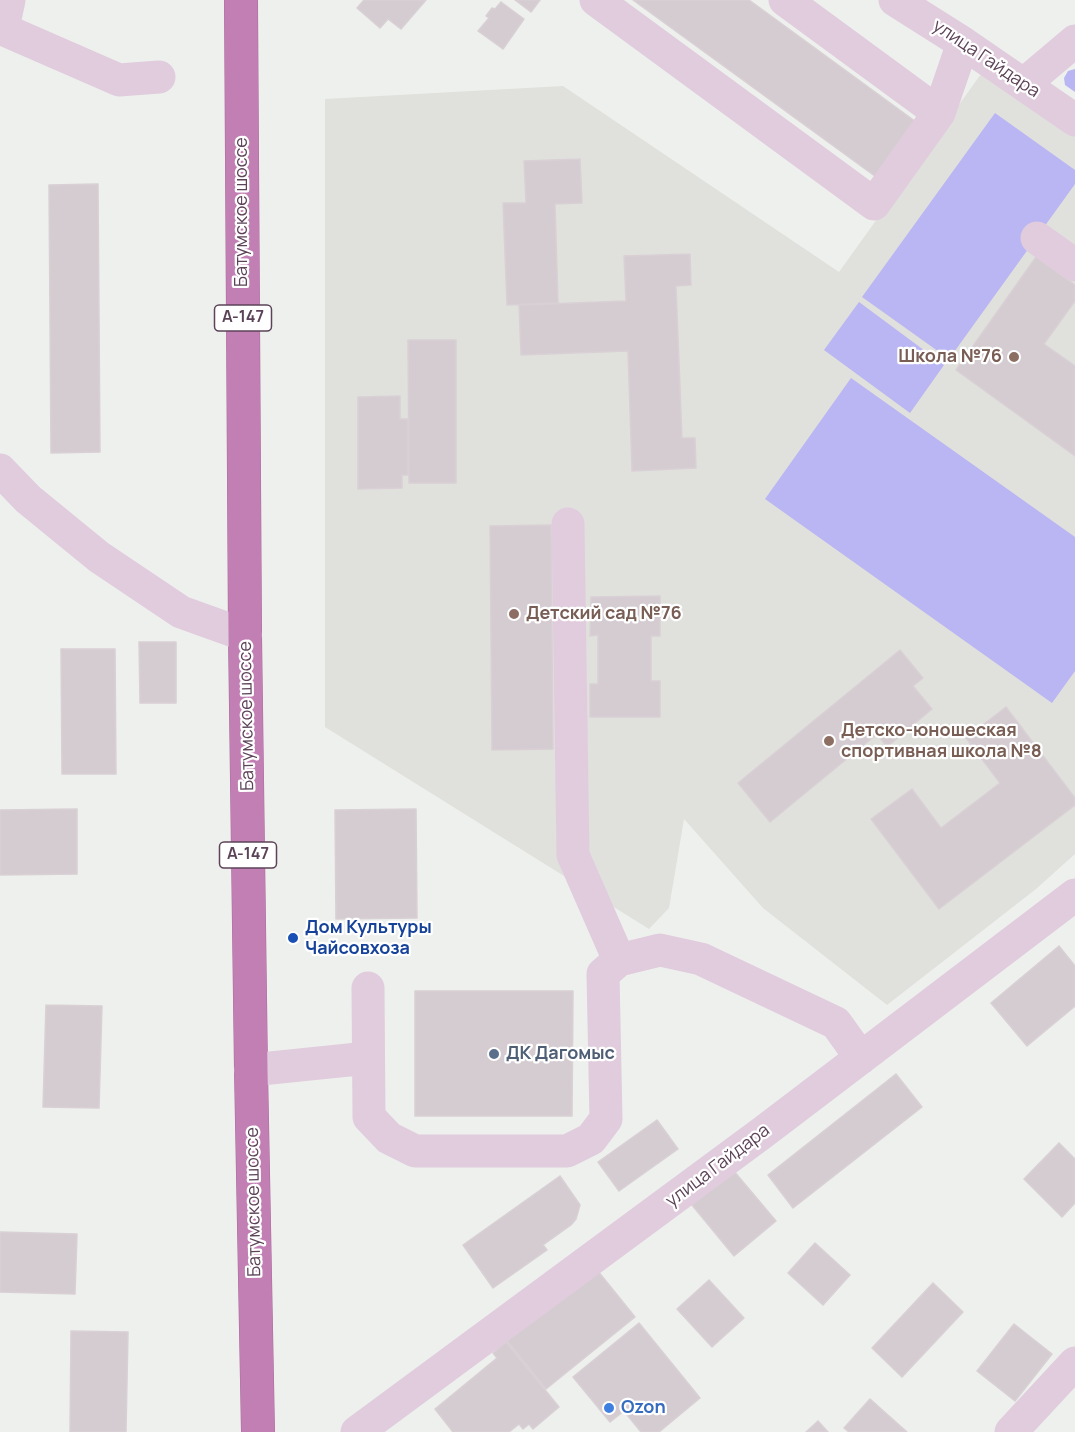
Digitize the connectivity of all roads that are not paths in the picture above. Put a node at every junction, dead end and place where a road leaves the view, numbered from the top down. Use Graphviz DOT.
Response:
graph roads {
  1 [pos="241,0"];
  2 [pos="596,0"];
  3 [pos="785,0"];
  4 [pos="895,0"];
  5 [pos="4,19"];
  6 [pos="1075,41"];
  7 [pos="963,43"];
  8 [pos="159,76"];
  9 [pos="1024,84"];
  10 [pos="939,113"];
  11 [pos="1075,120"];
  12 [pos="1037,238"];
  13 [pos="1075,265"];
  14 [pos="0,470"];
  15 [pos="568,524"];
  16 [pos="246,635"];
  17 [pos="1075,895"];
  18 [pos="619,960"];
  19 [pos="368,988"];
  20 [pos="368,1058"];
  21 [pos="861,1058"];
  22 [pos="251,1070"];
  23 [pos="1075,1363"];
  24 [pos="258,1432"];
  25 [pos="357,1432"];
  26 [pos="1011,1432"];
  1 -- 16 [label="highway, Батумское шоссе / А-147"];
  2 -- 10 [label="street"];
  3 -- 10 [label="street"];
  4 -- 7 [label="street, улица Гайдара"];
  5 -- 8 [label="street"];
  6 -- 9 [label="street"];
  7 -- 9 [label="street, улица Гайдара"];
  7 -- 10 [label="street"];
  9 -- 11 [label="street, улица Гайдара"];
  12 -- 13 [label="street"];
  14 -- 16 [label="street"];
  15 -- 18 [label="street"];
  16 -- 22 [label="highway, Батумское шоссе / А-147"];
  17 -- 21 [label="street, улица Гайдара"];
  18 -- 20 [label="street"];
  18 -- 21 [label="street"];
  19 -- 20 [label="street"];
  20 -- 22 [label="street"];
  21 -- 25 [label="street, улица Гайдара"];
  22 -- 24 [label="highway, Батумское шоссе / А-147"];
  23 -- 26 [label="street"];
}
